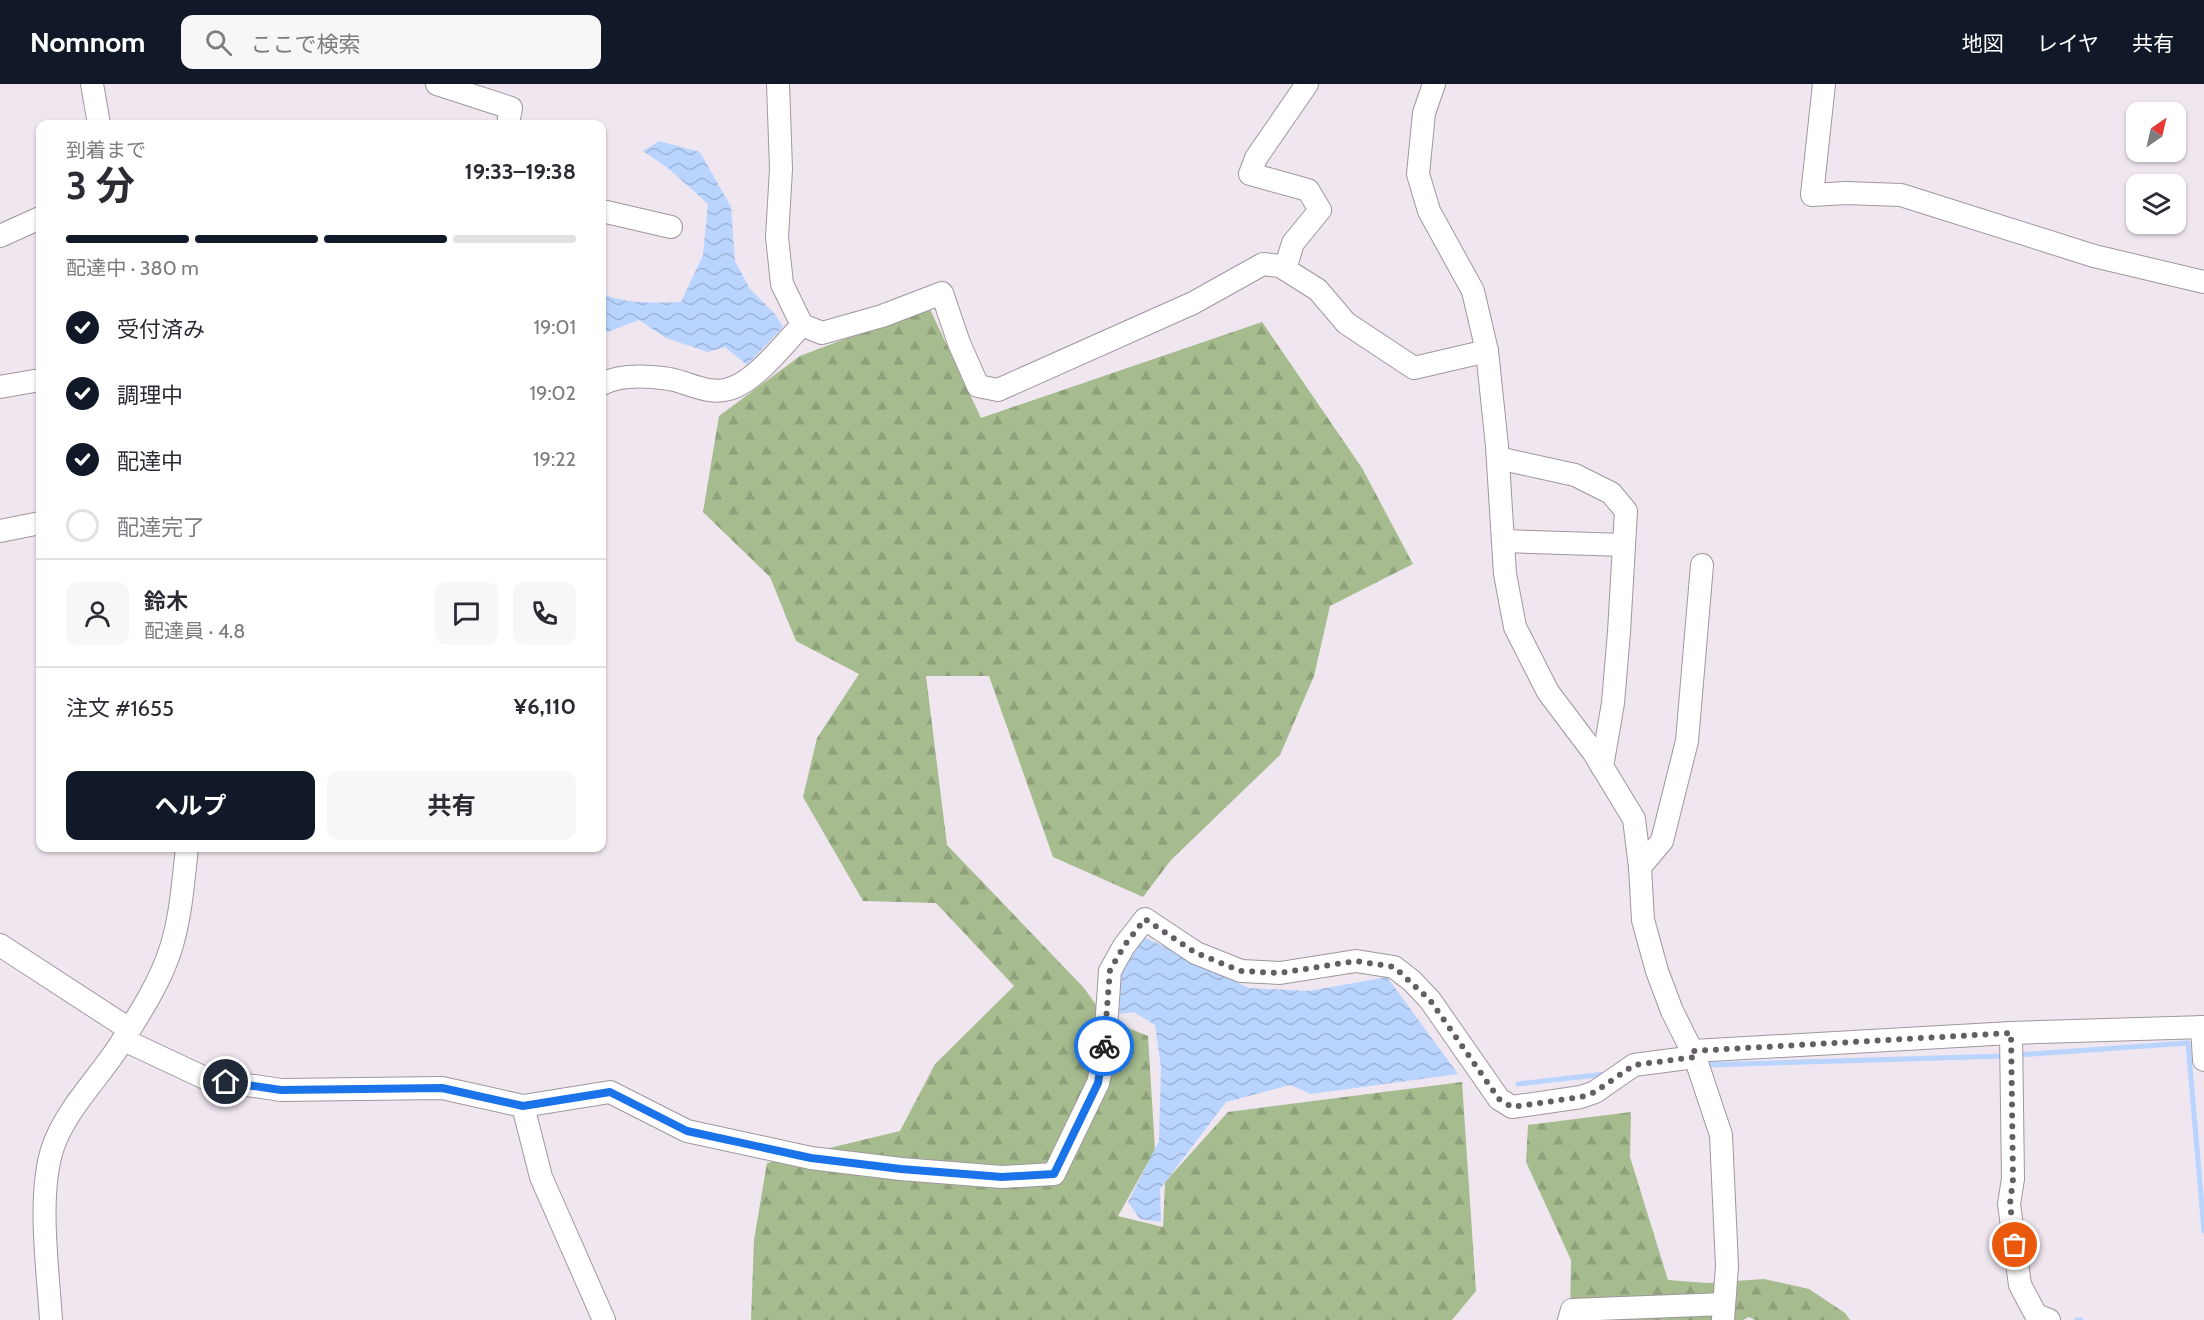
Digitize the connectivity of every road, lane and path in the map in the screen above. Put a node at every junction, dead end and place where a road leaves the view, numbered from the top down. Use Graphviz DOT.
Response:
graph roads {
  1 [pos="92,84"];
  2 [pos="437,84"];
  3 [pos="778,84"];
  4 [pos="1307,84"];
  5 [pos="1434,84"];
  6 [pos="1824,84"];
  7 [pos="98,120"];
  8 [pos="509,120"];
  9 [pos="606,212"];
  10 [pos="36,220"];
  11 [pos="671,227"];
  12 [pos="0,236"];
  13 [pos="1285,269"];
  14 [pos="2204,282"];
  15 [pos="802,326"];
  16 [pos="1487,351"];
  17 [pos="36,381"];
  18 [pos="606,383"];
  19 [pos="0,387"];
  20 [pos="1498,458"];
  21 [pos="36,524"];
  22 [pos="0,531"];
  23 [pos="1503,541"];
  24 [pos="1624,544"];
  25 [pos="1702,565"];
  26 [pos="1602,767"];
  27 [pos="187,852"];
  28 [pos="1640,867"];
  29 [pos="0,945"];
  30 [pos="2203,1027"];
  31 [pos="2011,1033"];
  32 [pos="126,1034"];
  33 [pos="1694,1054"];
  34 [pos="2204,1060"];
  35 [pos="523,1106"];
  36 [pos="1724,1312"];
  37 [pos="51,1320"];
  38 [pos="604,1320"];
  39 [pos="1569,1320"];
  40 [pos="2049,1320"];
  1 -- 7 [label="street"];
  2 -- 8 [label="street"];
  3 -- 15 [label="street"];
  4 -- 13 [label="street"];
  5 -- 16 [label="street"];
  6 -- 14 [label="street"];
  9 -- 11 [label="street"];
  10 -- 12 [label="street"];
  13 -- 15 [label="street"];
  13 -- 16 [label="street"];
  15 -- 18 [label="street"];
  16 -- 20 [label="street"];
  17 -- 19 [label="street"];
  20 -- 23 [label="street"];
  20 -- 24 [label="street"];
  21 -- 22 [label="street"];
  23 -- 24 [label="street"];
  23 -- 26 [label="street"];
  24 -- 26 [label="street"];
  25 -- 28 [label="street"];
  26 -- 28 [label="street"];
  27 -- 32 [label="street"];
  28 -- 33 [label="street"];
  29 -- 32 [label="street"];
  30 -- 31 [label="street"];
  30 -- 34 [label="street"];
  31 -- 33 [label="street"];
  31 -- 40 [label="street"];
  32 -- 35 [label="street"];
  32 -- 37 [label="street"];
  33 -- 35 [label="street"];
  33 -- 36 [label="street"];
  35 -- 38 [label="street"];
  36 -- 39 [label="street"];
}
